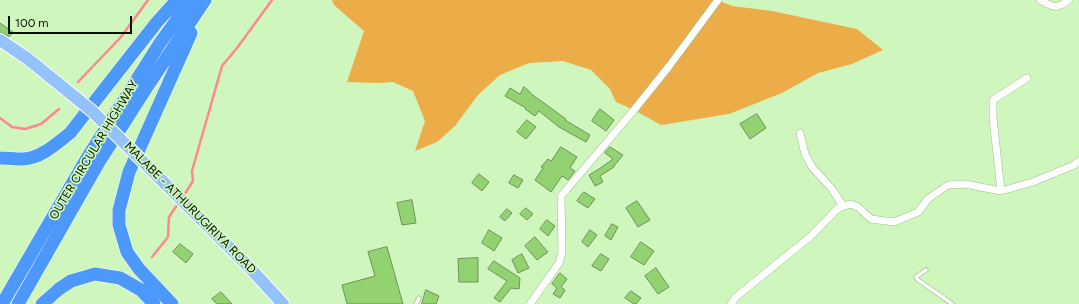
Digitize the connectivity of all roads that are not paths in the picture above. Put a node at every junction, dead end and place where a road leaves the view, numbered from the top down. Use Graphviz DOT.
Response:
graph roads {
  1 [pos="177,0"];
  2 [pos="191,0"];
  3 [pos="206,0"];
  4 [pos="718,0"];
  5 [pos="1040,0"];
  6 [pos="1069,0"];
  7 [pos="0,40"];
  8 [pos="1027,78"];
  9 [pos="800,133"];
  10 [pos="0,158"];
  11 [pos="1079,161"];
  12 [pos="1001,191"];
  13 [pos="847,205"];
  14 [pos="926,270"];
  15 [pos="418,298"];
  16 [pos="2,304"];
  17 [pos="18,304"];
  18 [pos="42,304"];
  19 [pos="154,304"];
  20 [pos="172,304"];
  21 [pos="283,304"];
  22 [pos="416,304"];
  23 [pos="530,304"];
  24 [pos="731,304"];
  25 [pos="952,304"];
  1 -- 10 [label="highway"];
  2 -- 16 [label="highway, OUTER CIRCULAR HIGHWAY"];
  3 -- 17 [label="highway, OUTER CIRCULAR HIGHWAY"];
  3 -- 20 [label="highway"];
  4 -- 23 [label="street"];
  5 -- 6 [label="street"];
  7 -- 21 [label="main road, MALABE - ATHURUGIRIYA ROAD, bridge"];
  8 -- 12 [label="street"];
  9 -- 13 [label="street"];
  11 -- 12 [label="street"];
  12 -- 13 [label="street"];
  13 -- 24 [label="street"];
  14 -- 25 [label="lane"];
  15 -- 22 [label="lane"];
  18 -- 19 [label="highway"];
}
